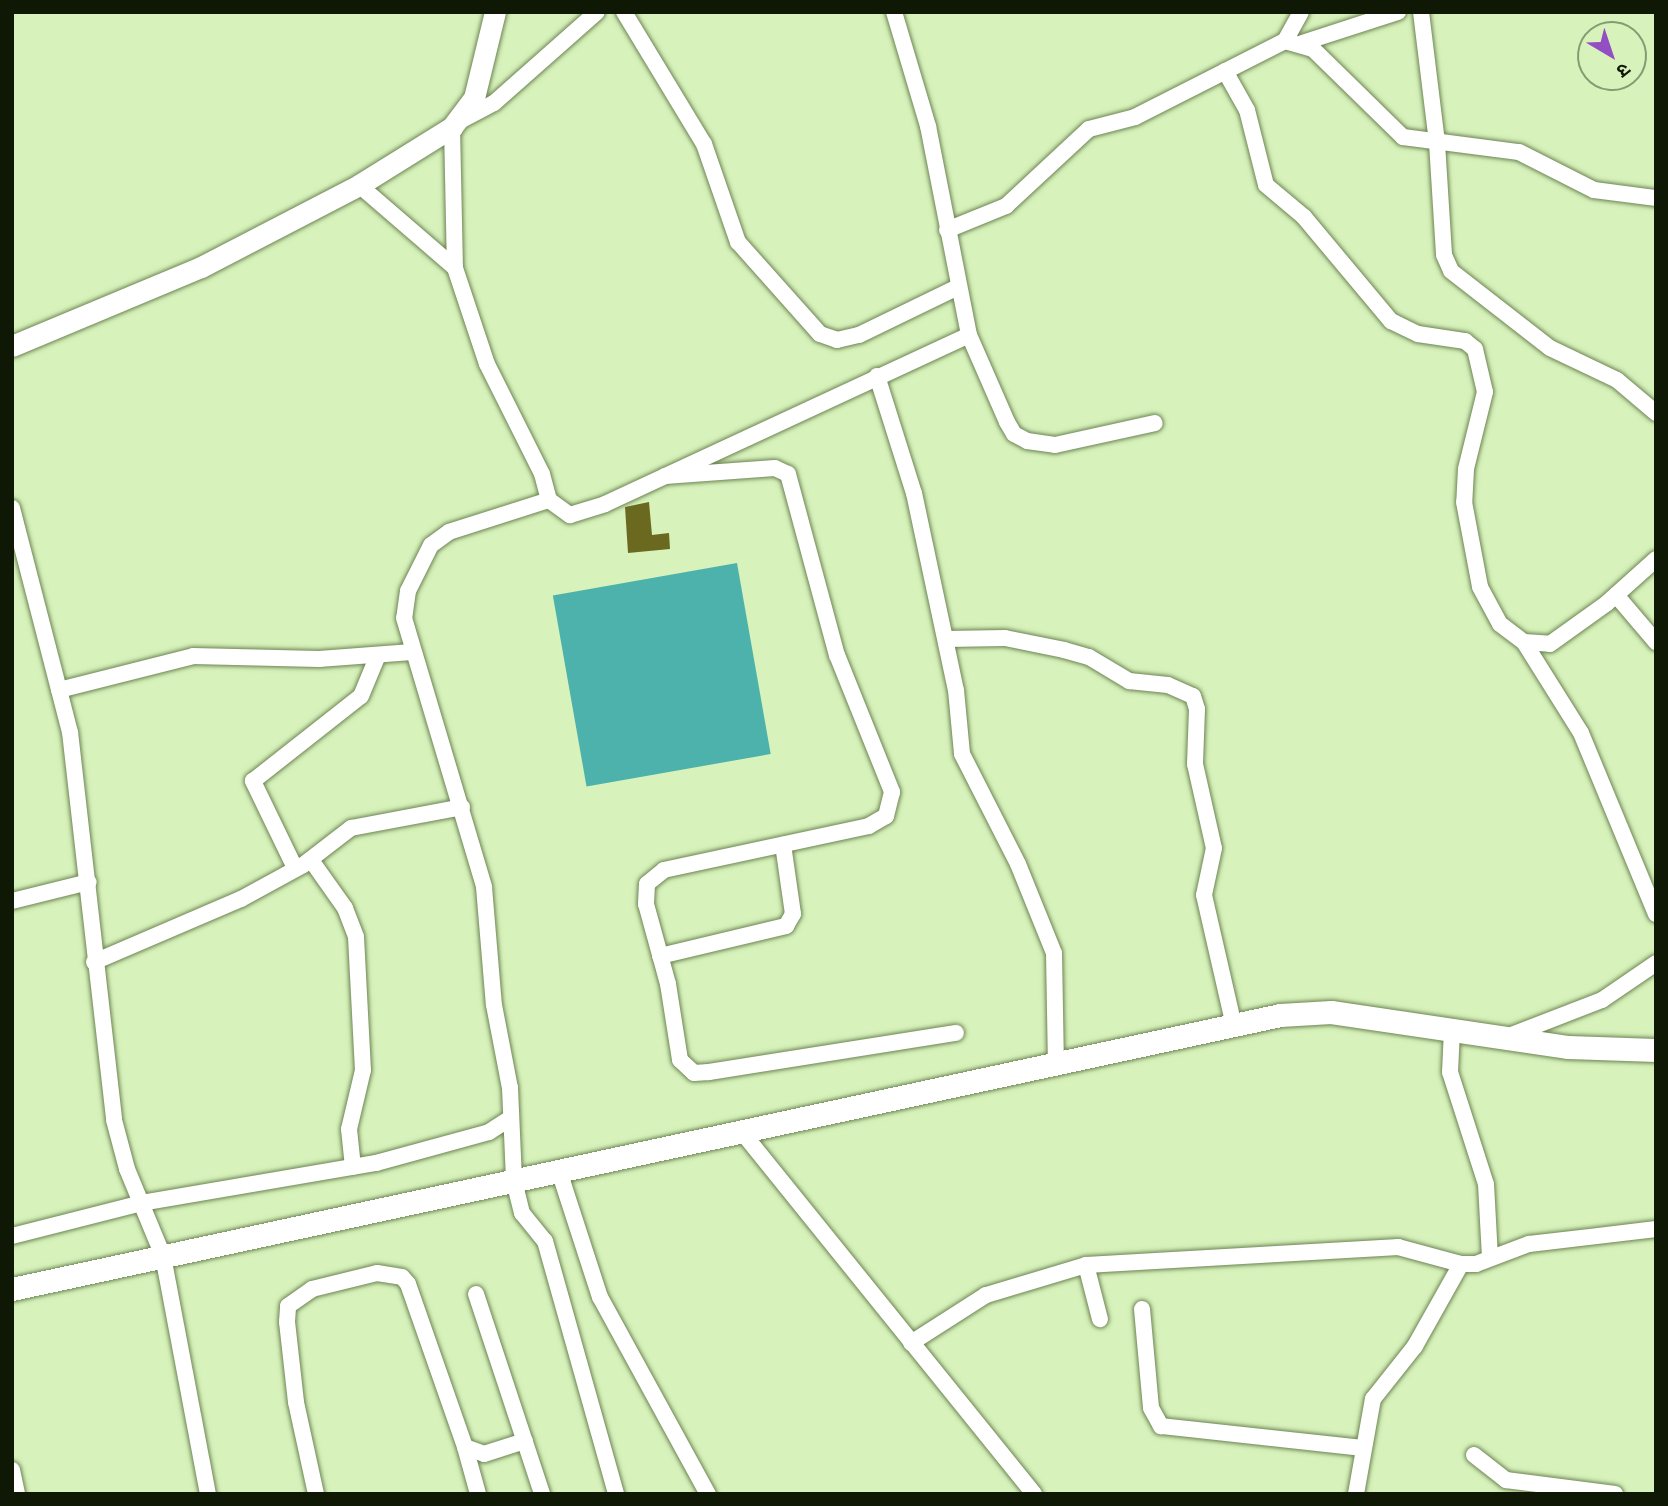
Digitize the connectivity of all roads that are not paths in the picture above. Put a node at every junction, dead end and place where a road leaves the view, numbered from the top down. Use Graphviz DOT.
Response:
graph roads {
  1 [pos="481,12"];
  2 [pos="495,12"];
  3 [pos="597,12"];
  4 [pos="624,12"];
  5 [pos="894,12"];
  6 [pos="1301,12"];
  7 [pos="1398,12"];
  8 [pos="1421,12"];
  9 [pos="1285,41"];
  10 [pos="1302,43"];
  11 [pos="1226,71"];
  12 [pos="456,124"];
  13 [pos="427,142"];
  14 [pos="1437,142"];
  15 [pos="359,185"];
  16 [pos="1656,198"];
  17 [pos="947,230"];
  18 [pos="455,268"];
  19 [pos="958,287"];
  20 [pos="969,335"];
  21 [pos="12,346"];
  22 [pos="877,376"];
  23 [pos="1656,413"];
  24 [pos="1155,423"];
  25 [pos="665,476"];
  26 [pos="549,500"];
  27 [pos="12,508"];
  28 [pos="1656,559"];
  29 [pos="1616,595"];
  30 [pos="946,639"];
  31 [pos="1524,642"];
  32 [pos="1656,642"];
  33 [pos="412,652"];
  34 [pos="378,655"];
  35 [pos="59,690"];
  36 [pos="462,807"];
  37 [pos="783,845"];
  38 [pos="311,860"];
  39 [pos="295,868"];
  40 [pos="89,882"];
  41 [pos="12,901"];
  42 [pos="1656,914"];
  43 [pos="660,956"];
  44 [pos="94,962"];
  45 [pos="1656,963"];
  46 [pos="1234,1026"];
  47 [pos="1452,1030"];
  48 [pos="956,1033"];
  49 [pos="1504,1037"];
  50 [pos="1656,1050"];
  51 [pos="1055,1064"];
  52 [pos="509,1119"];
  53 [pos="742,1132"];
  54 [pos="353,1167"];
  55 [pos="559,1171"];
  56 [pos="514,1181"];
  57 [pos="141,1203"];
  58 [pos="1656,1229"];
  59 [pos="12,1236"];
  60 [pos="163,1256"];
  61 [pos="1490,1258"];
  62 [pos="1461,1264"];
  63 [pos="1086,1265"];
  64 [pos="12,1289"];
  65 [pos="476,1294"];
  66 [pos="1142,1310"];
  67 [pos="1100,1319"];
  68 [pos="911,1343"];
  69 [pos="525,1441"];
  70 [pos="465,1447"];
  71 [pos="1362,1448"];
  72 [pos="1474,1455"];
  73 [pos="12,1470"];
  74 [pos="17,1494"];
  75 [pos="208,1494"];
  76 [pos="316,1494"];
  77 [pos="478,1494"];
  78 [pos="542,1494"];
  79 [pos="616,1494"];
  80 [pos="708,1494"];
  81 [pos="1034,1494"];
  82 [pos="1356,1494"];
  83 [pos="1615,1494"];
  1 -- 13 [label="street"];
  2 -- 12 [label="street"];
  3 -- 12 [label="street"];
  4 -- 19 [label="street"];
  5 -- 17 [label="street"];
  6 -- 9 [label="street"];
  7 -- 10 [label="street"];
  8 -- 14 [label="street"];
  9 -- 10 [label="street"];
  9 -- 11 [label="street"];
  10 -- 14 [label="street"];
  11 -- 17 [label="street"];
  11 -- 31 [label="street"];
  12 -- 13 [label="street"];
  12 -- 18 [label="street"];
  13 -- 15 [label="street"];
  14 -- 16 [label="street"];
  14 -- 23 [label="street"];
  15 -- 18 [label="street"];
  15 -- 21 [label="street"];
  17 -- 19 [label="street"];
  18 -- 26 [label="street"];
  19 -- 20 [label="street"];
  20 -- 22 [label="street"];
  20 -- 24 [label="street"];
  22 -- 25 [label="street"];
  22 -- 30 [label="street"];
  25 -- 26 [label="street"];
  25 -- 37 [label="street"];
  26 -- 33 [label="street"];
  27 -- 35 [label="street"];
  28 -- 29 [label="street"];
  29 -- 31 [label="street"];
  29 -- 32 [label="street"];
  30 -- 46 [label="street"];
  30 -- 51 [label="street"];
  31 -- 42 [label="street"];
  33 -- 34 [label="street"];
  33 -- 36 [label="street"];
  34 -- 35 [label="street"];
  34 -- 39 [label="street"];
  35 -- 40 [label="street"];
  36 -- 38 [label="street"];
  36 -- 52 [label="street"];
  37 -- 43 [label="street"];
  37 -- 43 [label="street"];
  38 -- 39 [label="street"];
  38 -- 54 [label="street"];
  39 -- 44 [label="street"];
  40 -- 41 [label="street"];
  40 -- 44 [label="street"];
  43 -- 48 [label="street"];
  44 -- 57 [label="street"];
  45 -- 49 [label="street"];
  46 -- 47 [label="main road"];
  46 -- 51 [label="main road"];
  47 -- 49 [label="main road"];
  47 -- 61 [label="street"];
  49 -- 50 [label="main road"];
  51 -- 53 [label="main road"];
  52 -- 54 [label="street"];
  52 -- 56 [label="street"];
  53 -- 55 [label="main road"];
  53 -- 68 [label="street"];
  54 -- 57 [label="street"];
  55 -- 56 [label="main road"];
  55 -- 80 [label="street"];
  56 -- 60 [label="main road"];
  56 -- 79 [label="street"];
  57 -- 59 [label="street"];
  57 -- 60 [label="street"];
  58 -- 61 [label="street"];
  60 -- 64 [label="main road"];
  60 -- 75 [label="street"];
  61 -- 62 [label="street"];
  62 -- 63 [label="street"];
  62 -- 71 [label="street"];
  63 -- 67 [label="street"];
  63 -- 68 [label="street"];
  65 -- 69 [label="street"];
  66 -- 71 [label="street"];
  68 -- 81 [label="street"];
  69 -- 70 [label="street"];
  69 -- 78 [label="street"];
  70 -- 76 [label="street"];
  70 -- 77 [label="street"];
  71 -- 82 [label="street"];
  72 -- 83 [label="street"];
  73 -- 74 [label="street"];
}
